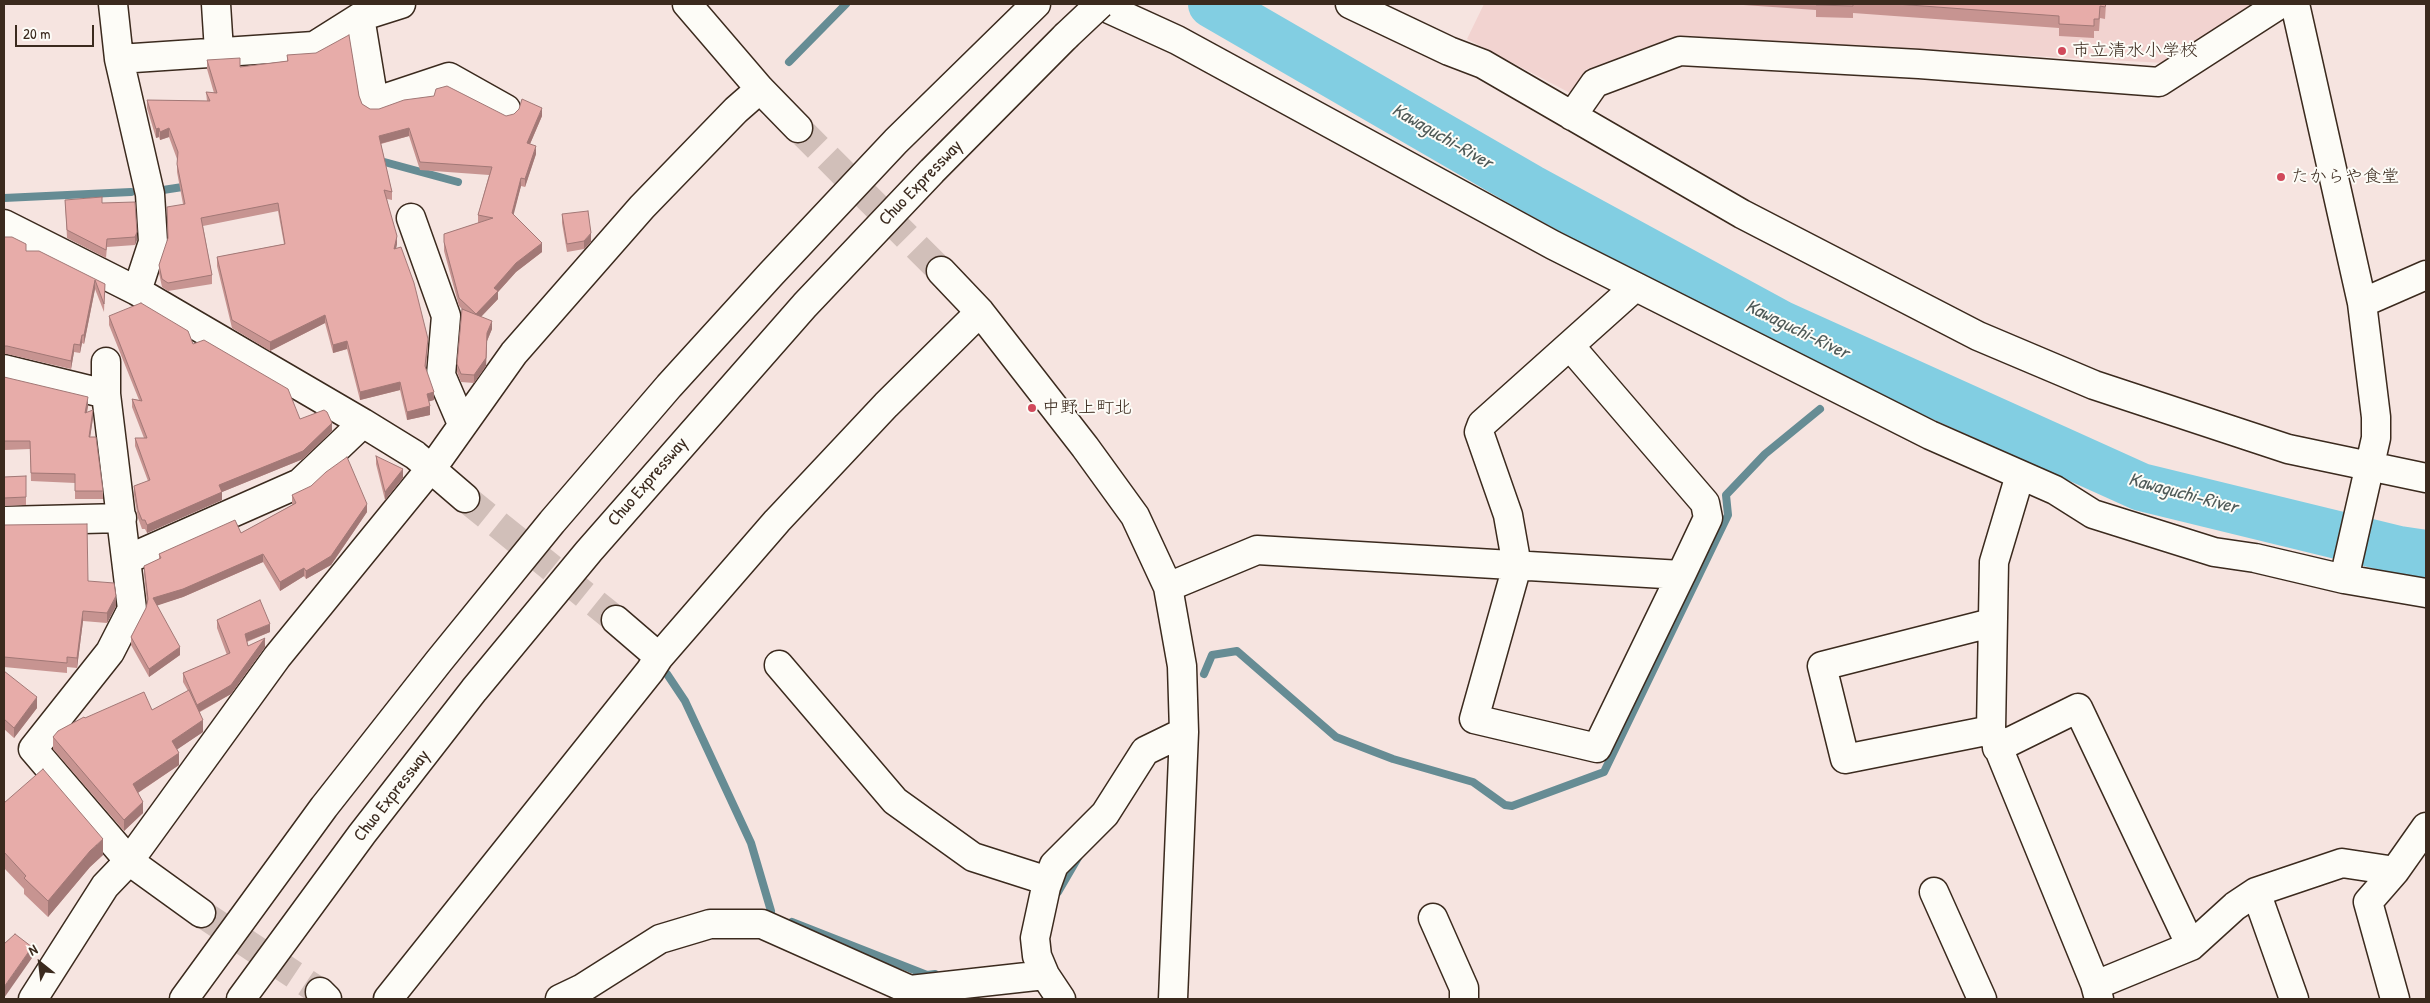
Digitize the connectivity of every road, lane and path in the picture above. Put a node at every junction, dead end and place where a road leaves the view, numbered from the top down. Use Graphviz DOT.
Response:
graph roads {
  1 [pos="113,4"];
  2 [pos="216,4"];
  3 [pos="401,4"];
  4 [pos="687,4"];
  5 [pos="1099,4"];
  6 [pos="1350,4"];
  7 [pos="2280,4"];
  8 [pos="2295,4"];
  9 [pos="1033,7"];
  10 [pos="360,17"];
  11 [pos="219,51"];
  12 [pos="119,59"];
  13 [pos="760,89"];
  14 [pos="506,109"];
  15 [pos="1572,116"];
  16 [pos="798,128"];
  17 [pos="411,218"];
  18 [pos="4,224"];
  19 [pos="941,272"];
  20 [pos="2426,275"];
  21 [pos="1635,287"];
  22 [pos="137,291"];
  23 [pos="2362,303"];
  24 [pos="980,312"];
  25 [pos="1570,346"];
  26 [pos="106,362"];
  27 [pos="4,369"];
  28 [pos="106,394"];
  29 [pos="363,422"];
  30 [pos="462,424"];
  31 [pos="431,468"];
  32 [pos="2368,471"];
  33 [pos="2020,475"];
  34 [pos="2426,478"];
  35 [pos="465,498"];
  36 [pos="122,518"];
  37 [pos="4,521"];
  38 [pos="128,559"];
  39 [pos="1517,566"];
  40 [pos="1681,575"];
  41 [pos="2345,575"];
  42 [pos="1168,587"];
  43 [pos="2426,593"];
  44 [pos="616,620"];
  45 [pos="1991,623"];
  46 [pos="659,657"];
  47 [pos="779,665"];
  48 [pos="1184,732"];
  49 [pos="1994,739"];
  50 [pos="2426,827"];
  51 [pos="129,862"];
  52 [pos="2395,871"];
  53 [pos="1048,882"];
  54 [pos="1934,892"];
  55 [pos="2256,892"];
  56 [pos="201,913"];
  57 [pos="1433,918"];
  58 [pos="2191,946"];
  59 [pos="1045,976"];
  60 [pos="2097,992"];
  61 [pos="33,999"];
  62 [pos="184,999"];
  63 [pos="241,999"];
  64 [pos="388,999"];
  65 [pos="560,999"];
  66 [pos="1061,999"];
  67 [pos="1173,999"];
  68 [pos="1464,999"];
  69 [pos="1982,999"];
  70 [pos="2291,999"];
  71 [pos="2394,999"];
  1 -- 12 [label="main road"];
  2 -- 11 [label="main road"];
  3 -- 10 [label="main road"];
  4 -- 13 [label="main road"];
  5 -- 21 [label="main road"];
  5 -- 63 [label="main road, Chuo Expressway, bridge"];
  6 -- 15 [label="main road"];
  7 -- 15 [label="main road"];
  8 -- 23 [label="main road"];
  9 -- 62 [label="main road"];
  10 -- 11 [label="main road"];
  10 -- 14 [label="main road"];
  11 -- 12 [label="main road"];
  12 -- 22 [label="main road"];
  13 -- 16 [label="main road"];
  13 -- 30 [label="main road"];
  15 -- 32 [label="main road"];
  17 -- 30 [label="main road"];
  18 -- 22 [label="main road"];
  19 -- 24 [label="main road"];
  20 -- 23 [label="main road"];
  21 -- 25 [label="main road"];
  21 -- 33 [label="main road"];
  22 -- 29 [label="main road"];
  23 -- 32 [label="main road"];
  24 -- 42 [label="main road"];
  24 -- 46 [label="main road"];
  25 -- 39 [label="main road"];
  25 -- 40 [label="main road"];
  26 -- 28 [label="main road"];
  27 -- 28 [label="main road"];
  28 -- 36 [label="main road"];
  29 -- 31 [label="main road"];
  29 -- 38 [label="main road"];
  30 -- 31 [label="main road"];
  31 -- 35 [label="main road"];
  31 -- 51 [label="main road"];
  32 -- 34 [label="main road"];
  32 -- 41 [label="main road"];
  33 -- 41 [label="main road"];
  33 -- 45 [label="main road"];
  36 -- 37 [label="main road"];
  36 -- 38 [label="main road"];
  38 -- 51 [label="main road"];
  39 -- 40 [label="main road"];
  39 -- 40 [label="main road"];
  39 -- 42 [label="main road"];
  41 -- 43 [label="main road"];
  42 -- 48 [label="main road"];
  44 -- 46 [label="main road"];
  45 -- 49 [label="main road"];
  45 -- 49 [label="main road"];
  46 -- 64 [label="main road"];
  47 -- 53 [label="main road"];
  48 -- 53 [label="main road"];
  48 -- 67 [label="main road"];
  49 -- 58 [label="main road"];
  49 -- 60 [label="main road"];
  50 -- 52 [label="main road"];
  51 -- 56 [label="main road"];
  51 -- 61 [label="main road"];
  52 -- 55 [label="main road"];
  52 -- 71 [label="main road"];
  53 -- 59 [label="main road"];
  54 -- 69 [label="main road"];
  55 -- 58 [label="main road"];
  55 -- 70 [label="main road"];
  57 -- 68 [label="main road"];
  58 -- 60 [label="main road"];
  59 -- 65 [label="main road"];
  59 -- 66 [label="main road"];
}
